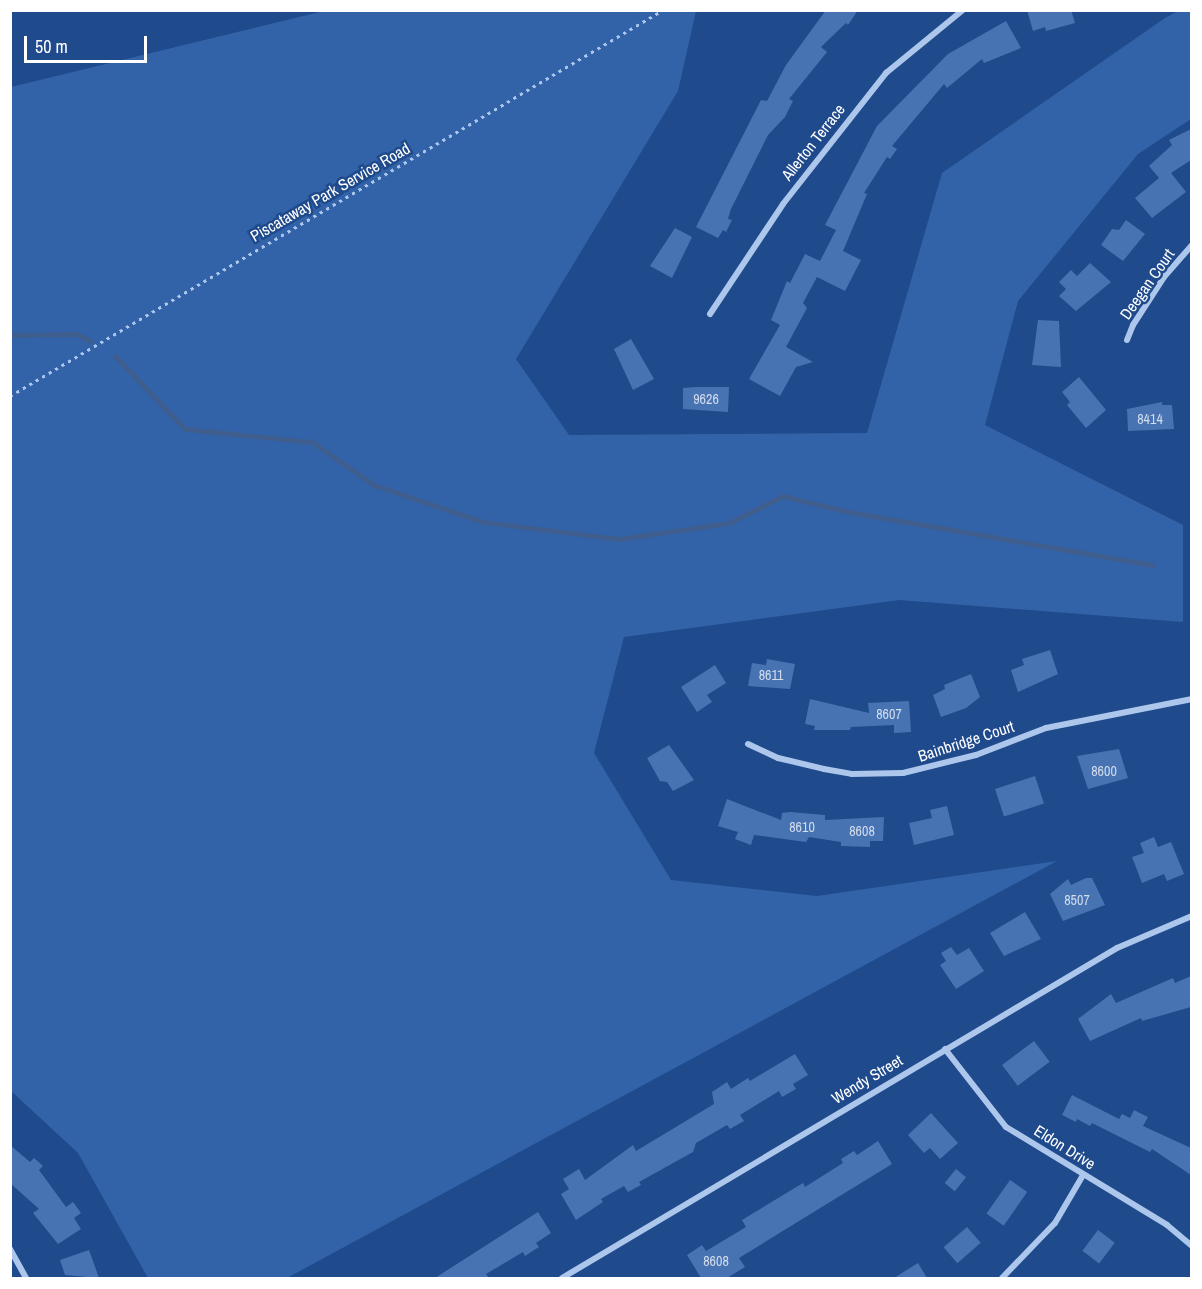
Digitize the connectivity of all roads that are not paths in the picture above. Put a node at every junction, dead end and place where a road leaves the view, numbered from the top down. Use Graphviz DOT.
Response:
graph roads {
  1 [pos="963,10"];
  2 [pos="1191,245"];
  3 [pos="710,314"];
  4 [pos="1127,340"];
  5 [pos="1191,699"];
  6 [pos="748,744"];
  7 [pos="1191,916"];
  8 [pos="945,1049"];
  9 [pos="1083,1175"];
  10 [pos="1191,1246"];
  11 [pos="10,1249"];
  12 [pos="26,1278"];
  13 [pos="562,1278"];
  14 [pos="1002,1278"];
  1 -- 3 [label="street, Allerton Terrace"];
  2 -- 4 [label="street, Deegan Court"];
  5 -- 6 [label="street, Bainbridge Court"];
  7 -- 8 [label="street, Wendy Street"];
  8 -- 9 [label="street, Eldon Drive"];
  8 -- 13 [label="street, Wendy Street"];
  9 -- 10 [label="street, Eldon Drive"];
  9 -- 14 [label="street"];
  11 -- 12 [label="street"];
}
